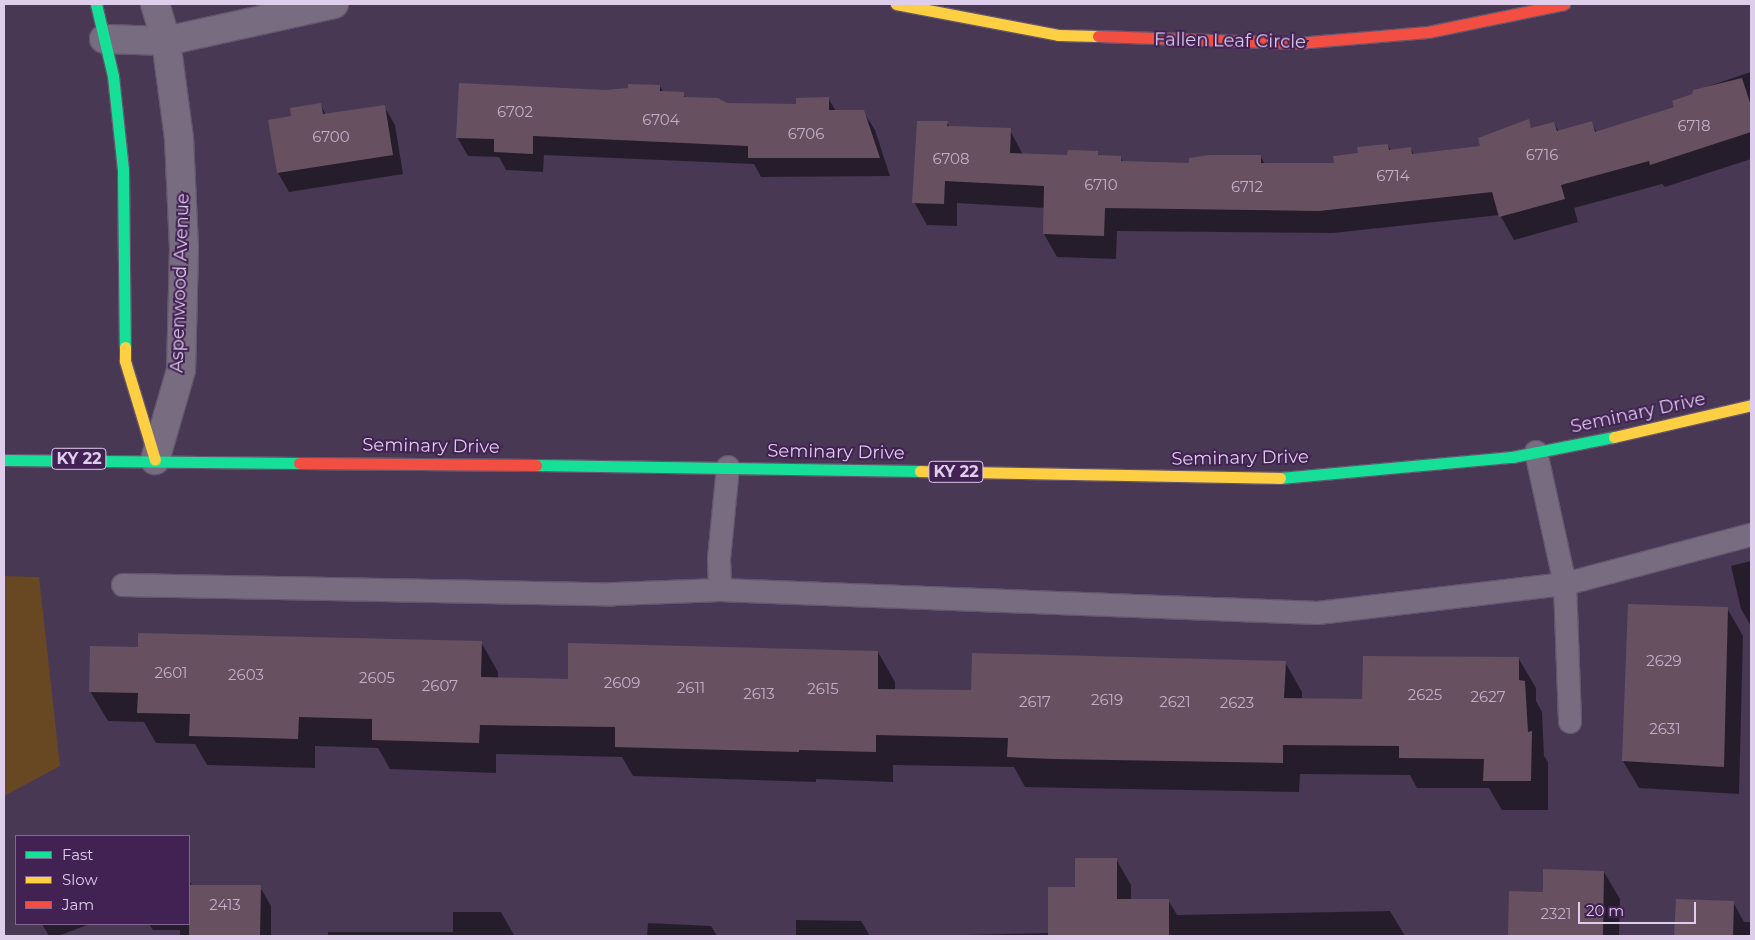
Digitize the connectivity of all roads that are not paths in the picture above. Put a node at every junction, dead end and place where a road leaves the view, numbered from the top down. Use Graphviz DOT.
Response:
graph roads {
  1 [pos="96,4"];
  2 [pos="334,4"];
  3 [pos="896,4"];
  4 [pos="1564,4"];
  5 [pos="161,5"];
  6 [pos="104,39"];
  7 [pos="166,41"];
  8 [pos="1751,405"];
  9 [pos="1536,452"];
  10 [pos="4,460"];
  11 [pos="154,460"];
  12 [pos="728,467"];
  13 [pos="1751,536"];
  14 [pos="1565,584"];
  15 [pos="123,585"];
  16 [pos="720,590"];
  17 [pos="1570,722"];
  1 -- 6 [label="main road"];
  2 -- 7 [label="street"];
  3 -- 4 [label="main road, Fallen Leaf Circle"];
  5 -- 6 [label="street"];
  5 -- 7 [label="street, Aspenwood Avenue"];
  6 -- 7 [label="street"];
  6 -- 11 [label="main road"];
  7 -- 11 [label="street, Aspenwood Avenue"];
  8 -- 9 [label="main road, Seminary Drive / KY 22"];
  9 -- 12 [label="main road, Seminary Drive / KY 22"];
  9 -- 14 [label="lane"];
  10 -- 11 [label="main road, Seminary Drive / KY 22"];
  11 -- 12 [label="main road, Seminary Drive / KY 22"];
  12 -- 16 [label="lane"];
  13 -- 14 [label="lane"];
  14 -- 16 [label="lane"];
  14 -- 17 [label="lane"];
  15 -- 16 [label="lane"];
}
